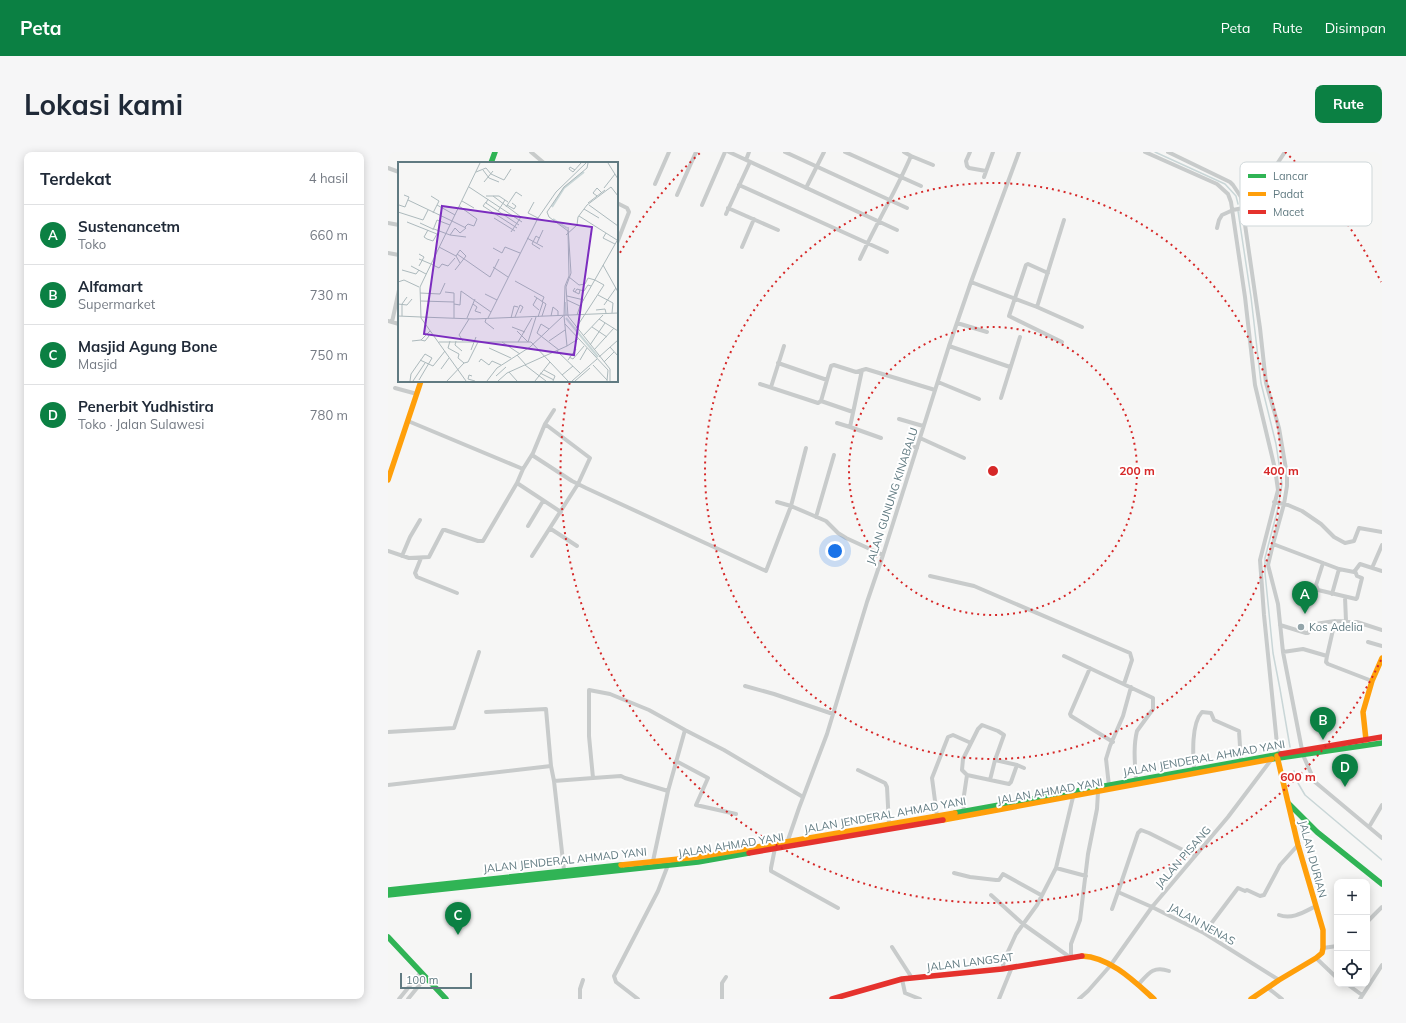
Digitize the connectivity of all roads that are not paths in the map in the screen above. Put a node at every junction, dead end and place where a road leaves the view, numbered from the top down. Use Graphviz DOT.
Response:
graph roads {
  1 [pos="495,152"];
  2 [pos="531,152"];
  3 [pos="669,152"];
  4 [pos="696,152"];
  5 [pos="725,152"];
  6 [pos="729,152"];
  7 [pos="750,152"];
  8 [pos="785,152"];
  9 [pos="824,152"];
  10 [pos="845,152"];
  11 [pos="904,152"];
  12 [pos="970,152"];
  13 [pos="993,152"];
  14 [pos="1019,152"];
  15 [pos="1145,152"];
  16 [pos="1168,152"];
  17 [pos="1285,152"];
  18 [pos="911,156"];
  19 [pos="748,161"];
  20 [pos="491,162"];
  21 [pos="543,162"];
  22 [pos="1278,162"];
  23 [pos="933,165"];
  24 [pos="817,166"];
  25 [pos="388,168"];
  26 [pos="986,171"];
  27 [pos="398,172"];
  28 [pos="984,177"];
  29 [pos="901,178"];
  30 [pos="655,184"];
  31 [pos="739,186"];
  32 [pos="920,186"];
  33 [pos="806,188"];
  34 [pos="677,195"];
  35 [pos="1240,196"];
  36 [pos="890,200"];
  37 [pos="1240,201"];
  38 [pos="618,204"];
  39 [pos="702,205"];
  40 [pos="728,208"];
  41 [pos="906,208"];
  42 [pos="1238,209"];
  43 [pos="726,214"];
  44 [pos="754,219"];
  45 [pos="1064,220"];
  46 [pos="878,221"];
  47 [pos="1240,221"];
  48 [pos="388,223"];
  49 [pos="398,225"];
  50 [pos="1241,226"];
  51 [pos="1217,228"];
  52 [pos="778,230"];
  53 [pos="897,230"];
  54 [pos="618,241"];
  55 [pos="867,243"];
  56 [pos="742,246"];
  57 [pos="887,252"];
  58 [pos="388,253"];
  59 [pos="398,255"];
  60 [pos="860,259"];
  61 [pos="1048,273"];
  62 [pos="971,282"];
  63 [pos="398,294"];
  64 [pos="1014,299"];
  65 [pos="1037,307"];
  66 [pos="390,322"];
  67 [pos="957,323"];
  68 [pos="1082,327"];
  69 [pos="987,332"];
  70 [pos="1020,337"];
  71 [pos="1062,342"];
  72 [pos="784,346"];
  73 [pos="949,346"];
  74 [pos="778,363"];
  75 [pos="1010,367"];
  76 [pos="862,370"];
  77 [pos="827,380"];
  78 [pos="421,382"];
  79 [pos="938,382"];
  80 [pos="760,384"];
  81 [pos="771,387"];
  82 [pos="395,388"];
  83 [pos="935,390"];
  84 [pos="417,394"];
  85 [pos="1001,398"];
  86 [pos="979,399"];
  87 [pos="821,401"];
  88 [pos="554,410"];
  89 [pos="853,412"];
  90 [pos="899,419"];
  91 [pos="408,421"];
  92 [pos="837,423"];
  93 [pos="545,424"];
  94 [pos="923,426"];
  95 [pos="850,427"];
  96 [pos="881,438"];
  97 [pos="920,438"];
  98 [pos="905,444"];
  99 [pos="806,448"];
  100 [pos="917,448"];
  101 [pos="532,455"];
  102 [pos="834,455"];
  103 [pos="964,458"];
  104 [pos="523,469"];
  105 [pos="388,480"];
  106 [pos="517,483"];
  107 [pos="578,484"];
  108 [pos="543,501"];
  109 [pos="777,502"];
  110 [pos="1275,502"];
  111 [pos="1283,504"];
  112 [pos="791,506"];
  113 [pos="561,512"];
  114 [pos="816,517"];
  115 [pos="420,520"];
  116 [pos="528,526"];
  117 [pos="550,529"];
  118 [pos="1382,532"];
  119 [pos="1272,544"];
  120 [pos="1382,545"];
  121 [pos="577,546"];
  122 [pos="388,551"];
  123 [pos="883,555"];
  124 [pos="402,556"];
  125 [pos="532,556"];
  126 [pos="421,558"];
  127 [pos="1323,563"];
  128 [pos="1372,568"];
  129 [pos="1339,570"];
  130 [pos="1355,571"];
  131 [pos="1382,572"];
  132 [pos="930,576"];
  133 [pos="457,593"];
  134 [pos="1332,594"];
  135 [pos="1345,597"];
  136 [pos="1335,621"];
  137 [pos="1346,621"];
  138 [pos="1280,625"];
  139 [pos="1382,630"];
  140 [pos="1368,642"];
  141 [pos="1382,646"];
  142 [pos="480,652"];
  143 [pos="1283,652"];
  144 [pos="1064,656"];
  145 [pos="1327,656"];
  146 [pos="1382,658"];
  147 [pos="1090,668"];
  148 [pos="1372,681"];
  149 [pos="1124,684"];
  150 [pos="745,686"];
  151 [pos="1131,687"];
  152 [pos="486,712"];
  153 [pos="833,714"];
  154 [pos="685,730"];
  155 [pos="388,732"];
  156 [pos="1382,737"];
  157 [pos="1366,740"];
  158 [pos="1113,742"];
  159 [pos="970,743"];
  160 [pos="1382,743"];
  161 [pos="1300,753"];
  162 [pos="1275,758"];
  163 [pos="995,760"];
  164 [pos="1241,761"];
  165 [pos="676,762"];
  166 [pos="1017,765"];
  167 [pos="551,766"];
  168 [pos="1024,768"];
  169 [pos="858,770"];
  170 [pos="1194,770"];
  171 [pos="967,775"];
  172 [pos="593,778"];
  173 [pos="990,780"];
  174 [pos="554,781"];
  175 [pos="1136,781"];
  176 [pos="388,785"];
  177 [pos="1110,786"];
  178 [pos="668,791"];
  179 [pos="1098,792"];
  180 [pos="803,797"];
  181 [pos="1073,797"];
  182 [pos="1028,803"];
  183 [pos="1288,804"];
  184 [pos="1382,805"];
  185 [pos="736,814"];
  186 [pos="960,814"];
  187 [pos="937,816"];
  188 [pos="889,824"];
  189 [pos="1370,827"];
  190 [pos="1382,838"];
  191 [pos="786,844"];
  192 [pos="1298,845"];
  193 [pos="775,848"];
  194 [pos="1195,856"];
  195 [pos="653,861"];
  196 [pos="668,865"];
  197 [pos="1056,868"];
  198 [pos="564,870"];
  199 [pos="954,873"];
  200 [pos="1086,876"];
  201 [pos="499,880"];
  202 [pos="1382,884"];
  203 [pos="388,890"];
  204 [pos="1118,892"];
  205 [pos="388,895"];
  206 [pos="991,895"];
  207 [pos="1041,895"];
  208 [pos="1316,906"];
  209 [pos="1152,907"];
  210 [pos="1382,907"];
  211 [pos="838,908"];
  212 [pos="1112,909"];
  213 [pos="1279,915"];
  214 [pos="1370,919"];
  215 [pos="1023,924"];
  216 [pos="1204,933"];
  217 [pos="388,937"];
  218 [pos="1334,946"];
  219 [pos="892,947"];
  220 [pos="1323,948"];
  221 [pos="1071,958"];
  222 [pos="1316,958"];
  223 [pos="1382,965"];
  224 [pos="1110,966"];
  225 [pos="1012,967"];
  226 [pos="1002,969"];
  227 [pos="1169,971"];
  228 [pos="421,972"];
  229 [pos="1334,975"];
  230 [pos="426,977"];
  231 [pos="726,977"];
  232 [pos="912,978"];
  233 [pos="902,979"];
  234 [pos="583,980"];
  235 [pos="1279,980"];
  236 [pos="1138,985"];
  237 [pos="1350,987"];
  238 [pos="1268,988"];
  239 [pos="412,994"];
  240 [pos="1361,997"];
  241 [pos="399,999"];
  242 [pos="408,999"];
  243 [pos="417,999"];
  244 [pos="446,999"];
  245 [pos="580,999"];
  246 [pos="638,999"];
  247 [pos="722,999"];
  248 [pos="832,999"];
  249 [pos="920,999"];
  250 [pos="999,999"];
  251 [pos="1079,999"];
  252 [pos="1154,999"];
  253 [pos="1251,999"];
  254 [pos="1282,999"];
  1 -- 20 [label="main road"];
  2 -- 21 [label="street"];
  3 -- 30 [label="street"];
  4 -- 34 [label="street"];
  5 -- 39 [label="street"];
  6 -- 19 [label="street"];
  7 -- 19 [label="street"];
  8 -- 24 [label="street"];
  9 -- 24 [label="street"];
  10 -- 29 [label="street"];
  11 -- 18 [label="street"];
  12 -- 26 [label="street"];
  13 -- 26 [label="street"];
  14 -- 62 [label="street, JALAN GUNUNG KINABALU"];
  15 -- 42 [label="street"];
  16 -- 35 [label="street"];
  17 -- 22 [label="street"];
  18 -- 23 [label="street"];
  18 -- 29 [label="street"];
  19 -- 31 [label="street"];
  19 -- 33 [label="street"];
  24 -- 33 [label="street"];
  24 -- 36 [label="street"];
  25 -- 27 [label="street"];
  26 -- 28 [label="street"];
  29 -- 32 [label="street"];
  29 -- 36 [label="street"];
  31 -- 40 [label="street"];
  31 -- 55 [label="street"];
  33 -- 46 [label="street"];
  36 -- 41 [label="street"];
  36 -- 46 [label="street"];
  37 -- 42 [label="street"];
  38 -- 54 [label="street"];
  40 -- 43 [label="street"];
  40 -- 44 [label="street"];
  42 -- 47 [label="street"];
  42 -- 51 [label="street"];
  42 -- 110 [label="street"];
  44 -- 52 [label="street"];
  44 -- 56 [label="street"];
  45 -- 61 [label="street"];
  46 -- 53 [label="street"];
  46 -- 55 [label="street"];
  48 -- 49 [label="street"];
  50 -- 111 [label="street"];
  55 -- 57 [label="street"];
  55 -- 60 [label="street"];
  58 -- 59 [label="street"];
  61 -- 64 [label="street"];
  61 -- 65 [label="street"];
  62 -- 64 [label="street"];
  62 -- 67 [label="street, JALAN GUNUNG KINABALU"];
  63 -- 66 [label="street"];
  64 -- 65 [label="street"];
  64 -- 71 [label="street"];
  65 -- 68 [label="street"];
  67 -- 69 [label="street"];
  67 -- 73 [label="street, JALAN GUNUNG KINABALU"];
  70 -- 75 [label="street"];
  72 -- 74 [label="street"];
  73 -- 75 [label="street"];
  73 -- 79 [label="street, JALAN GUNUNG KINABALU"];
  74 -- 77 [label="street"];
  74 -- 81 [label="street"];
  75 -- 85 [label="street"];
  76 -- 77 [label="street"];
  76 -- 83 [label="street"];
  76 -- 89 [label="street"];
  77 -- 87 [label="street"];
  78 -- 84 [label="main road"];
  79 -- 83 [label="street, JALAN GUNUNG KINABALU"];
  79 -- 86 [label="street"];
  80 -- 81 [label="street"];
  81 -- 87 [label="street"];
  82 -- 84 [label="street"];
  83 -- 94 [label="street, JALAN GUNUNG KINABALU"];
  84 -- 91 [label="main road"];
  87 -- 89 [label="street"];
  88 -- 93 [label="street"];
  89 -- 95 [label="street"];
  90 -- 94 [label="street"];
  91 -- 104 [label="street"];
  91 -- 105 [label="main road"];
  92 -- 95 [label="street"];
  93 -- 101 [label="street"];
  93 -- 107 [label="street"];
  94 -- 97 [label="street, JALAN GUNUNG KINABALU"];
  95 -- 96 [label="street"];
  97 -- 100 [label="street, JALAN GUNUNG KINABALU"];
  97 -- 103 [label="street"];
  98 -- 100 [label="street"];
  99 -- 112 [label="street"];
  100 -- 123 [label="street, JALAN GUNUNG KINABALU"];
  101 -- 104 [label="street"];
  101 -- 107 [label="street"];
  102 -- 114 [label="street"];
  104 -- 106 [label="street"];
  106 -- 108 [label="street"];
  106 -- 126 [label="street"];
  107 -- 112 [label="street"];
  107 -- 113 [label="street"];
  108 -- 113 [label="street"];
  108 -- 116 [label="street"];
  109 -- 112 [label="street"];
  110 -- 111 [label="street"];
  110 -- 162 [label="street"];
  111 -- 118 [label="street"];
  111 -- 119 [label="street"];
  112 -- 114 [label="street"];
  113 -- 117 [label="street"];
  114 -- 123 [label="street"];
  115 -- 124 [label="street"];
  117 -- 121 [label="street"];
  117 -- 125 [label="street"];
  119 -- 127 [label="street"];
  119 -- 138 [label="street"];
  120 -- 128 [label="street"];
  122 -- 124 [label="street"];
  123 -- 153 [label="street, JALAN GUNUNG KINABALU"];
  124 -- 126 [label="street"];
  126 -- 133 [label="street"];
  127 -- 129 [label="street"];
  127 -- 134 [label="street"];
  128 -- 130 [label="street"];
  128 -- 131 [label="street"];
  129 -- 130 [label="street"];
  129 -- 134 [label="street"];
  130 -- 135 [label="street"];
  132 -- 149 [label="street"];
  134 -- 135 [label="street"];
  135 -- 137 [label="street"];
  136 -- 137 [label="street"];
  136 -- 138 [label="street"];
  136 -- 145 [label="street"];
  137 -- 139 [label="street"];
  138 -- 143 [label="street"];
  140 -- 141 [label="street"];
  142 -- 155 [label="street"];
  143 -- 145 [label="street"];
  143 -- 161 [label="street"];
  144 -- 147 [label="street"];
  145 -- 148 [label="street"];
  146 -- 148 [label="main road"];
  147 -- 149 [label="street"];
  147 -- 158 [label="street"];
  148 -- 157 [label="main road"];
  149 -- 151 [label="street"];
  150 -- 153 [label="street"];
  151 -- 158 [label="street"];
  151 -- 175 [label="street"];
  152 -- 167 [label="street"];
  153 -- 180 [label="street, JALAN GUNUNG KINABALU"];
  154 -- 165 [label="street"];
  154 -- 172 [label="street"];
  154 -- 180 [label="street"];
  156 -- 157 [label="main road, JALAN JENDERAL AHMAD YANI"];
  157 -- 161 [label="main road, JALAN JENDERAL AHMAD YANI"];
  158 -- 177 [label="street"];
  159 -- 163 [label="street"];
  159 -- 171 [label="street"];
  159 -- 187 [label="street"];
  160 -- 161 [label="main road, JALAN AHMAD YANI"];
  161 -- 162 [label="main road, JALAN AHMAD YANI"];
  161 -- 189 [label="street"];
  162 -- 164 [label="main road, JALAN JENDERAL AHMAD YANI"];
  162 -- 179 [label="main road, JALAN AHMAD YANI"];
  162 -- 183 [label="main road, JALAN DURIAN"];
  162 -- 194 [label="street, JALAN PISANG"];
  163 -- 166 [label="street"];
  163 -- 173 [label="street"];
  164 -- 170 [label="main road, JALAN JENDERAL AHMAD YANI"];
  164 -- 170 [label="street"];
  165 -- 178 [label="street"];
  165 -- 185 [label="street"];
  166 -- 168 [label="street"];
  166 -- 173 [label="street"];
  167 -- 174 [label="street"];
  167 -- 176 [label="street"];
  169 -- 188 [label="street"];
  170 -- 175 [label="main road, JALAN JENDERAL AHMAD YANI"];
  171 -- 173 [label="street"];
  171 -- 186 [label="street"];
  172 -- 174 [label="street"];
  172 -- 178 [label="street"];
  174 -- 198 [label="street"];
  175 -- 177 [label="main road, JALAN JENDERAL AHMAD YANI"];
  177 -- 182 [label="main road, JALAN JENDERAL AHMAD YANI"];
  178 -- 195 [label="street"];
  179 -- 181 [label="main road, JALAN AHMAD YANI"];
  179 -- 200 [label="street"];
  180 -- 191 [label="street, JALAN GUNUNG KINABALU"];
  181 -- 182 [label="main road, JALAN AHMAD YANI"];
  181 -- 197 [label="street"];
  182 -- 186 [label="main road, JALAN AHMAD YANI"];
  183 -- 192 [label="main road, JALAN DURIAN"];
  183 -- 202 [label="main road"];
  184 -- 189 [label="street"];
  186 -- 187 [label="main road, JALAN JENDERAL AHMAD YANI"];
  186 -- 191 [label="main road, JALAN AHMAD YANI"];
  187 -- 188 [label="main road, JALAN JENDERAL AHMAD YANI"];
  188 -- 191 [label="main road, JALAN JENDERAL AHMAD YANI"];
  189 -- 190 [label="street"];
  191 -- 193 [label="main road, JALAN AHMAD YANI"];
  191 -- 195 [label="main road, JALAN JENDERAL AHMAD YANI"];
  192 -- 208 [label="main road, JALAN DURIAN"];
  192 -- 216 [label="street"];
  193 -- 196 [label="main road, JALAN AHMAD YANI"];
  193 -- 211 [label="street"];
  194 -- 204 [label="street"];
  194 -- 209 [label="street, JALAN PISANG"];
  195 -- 198 [label="main road, JALAN JENDERAL AHMAD YANI"];
  196 -- 201 [label="main road, JALAN AHMAD YANI"];
  196 -- 246 [label="street"];
  197 -- 200 [label="street"];
  197 -- 207 [label="street"];
  198 -- 201 [label="main road, JALAN JENDERAL AHMAD YANI"];
  199 -- 207 [label="street"];
  200 -- 221 [label="street"];
  201 -- 203 [label="main road, JALAN JENDERAL AHMAD YANI"];
  201 -- 205 [label="main road, JALAN AHMAD YANI"];
  204 -- 209 [label="street, JALAN NENAS"];
  204 -- 212 [label="street"];
  206 -- 215 [label="street"];
  207 -- 215 [label="street"];
  208 -- 213 [label="street"];
  208 -- 220 [label="main road, JALAN DURIAN"];
  209 -- 216 [label="street, JALAN NENAS"];
  209 -- 224 [label="street, JALAN PISANG"];
  210 -- 214 [label="street"];
  215 -- 221 [label="street"];
  215 -- 226 [label="street"];
  216 -- 235 [label="street, JALAN NENAS"];
  217 -- 228 [label="main road"];
  218 -- 220 [label="street"];
  219 -- 232 [label="street"];
  220 -- 222 [label="main road"];
  221 -- 224 [label="main road, JALAN LANGSAT"];
  221 -- 225 [label="main road, JALAN LANGSAT"];
  222 -- 229 [label="street"];
  222 -- 235 [label="main road"];
  223 -- 240 [label="street"];
  224 -- 236 [label="main road, JALAN LANGSAT"];
  224 -- 251 [label="street, JALAN PISANG"];
  225 -- 226 [label="main road, JALAN LANGSAT"];
  225 -- 250 [label="street"];
  226 -- 232 [label="main road, JALAN LANGSAT"];
  227 -- 236 [label="street"];
  228 -- 230 [label="main road"];
  228 -- 241 [label="street"];
  230 -- 239 [label="street"];
  230 -- 244 [label="main road"];
  231 -- 247 [label="street"];
  232 -- 233 [label="main road, JALAN LANGSAT"];
  233 -- 248 [label="main road, JALAN LANGSAT"];
  233 -- 249 [label="street"];
  234 -- 245 [label="street"];
  235 -- 238 [label="main road"];
  236 -- 252 [label="main road, JALAN LANGSAT"];
  237 -- 240 [label="street"];
  238 -- 253 [label="main road"];
  238 -- 254 [label="street"];
  239 -- 242 [label="street"];
  239 -- 243 [label="street"];
}
